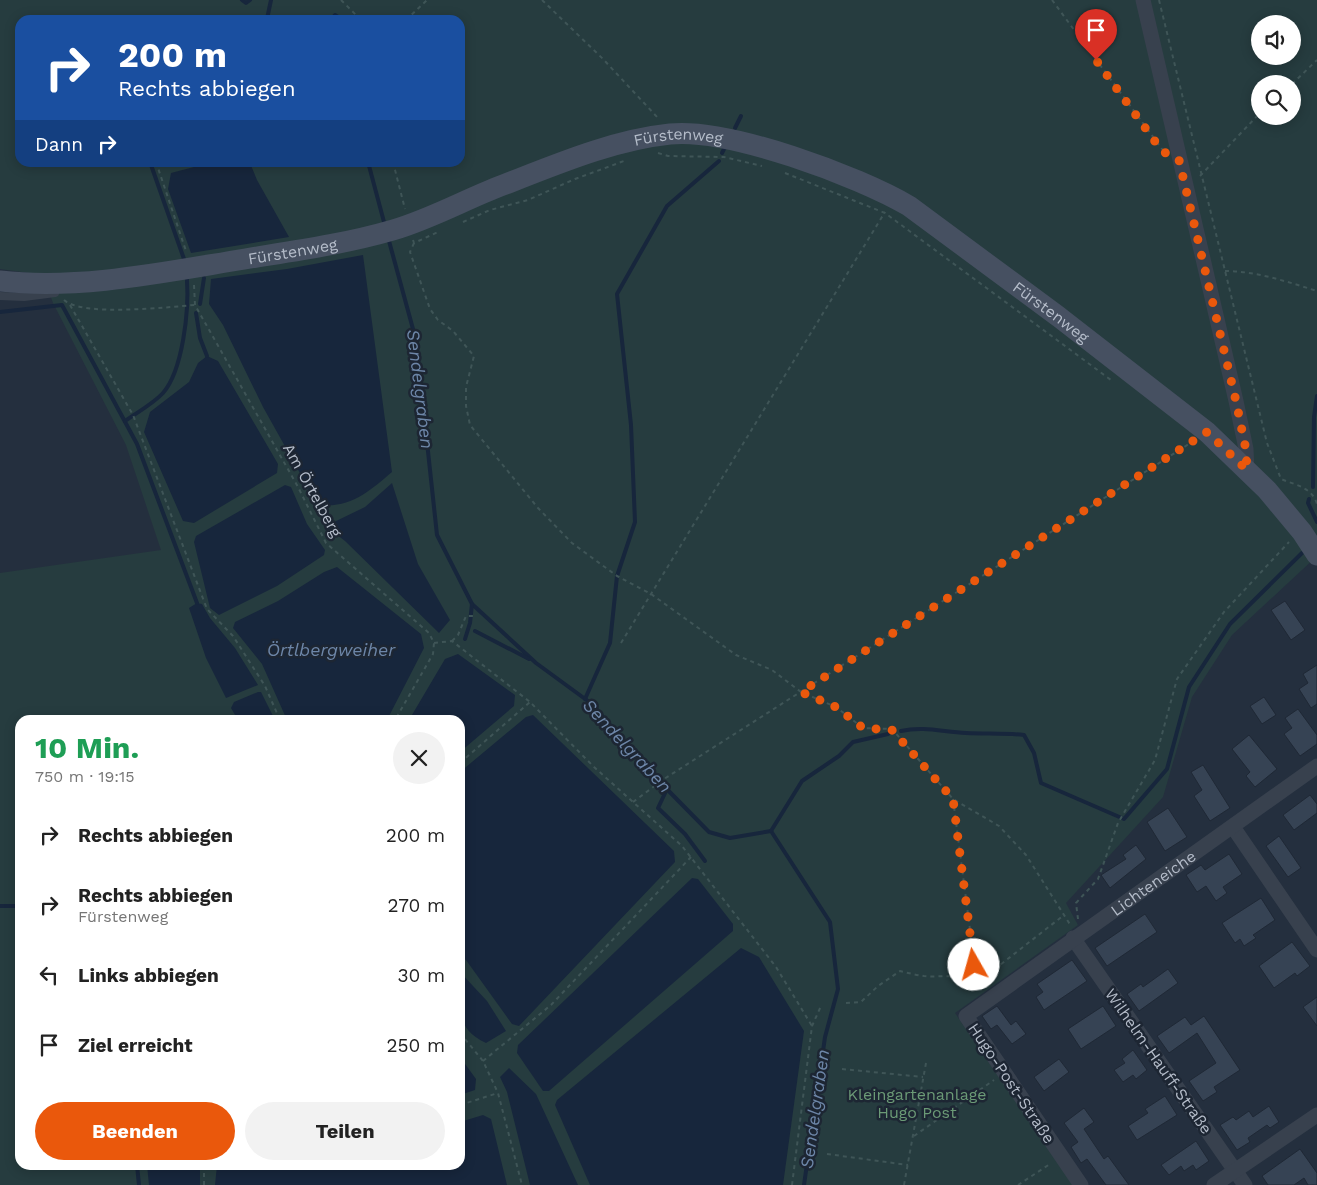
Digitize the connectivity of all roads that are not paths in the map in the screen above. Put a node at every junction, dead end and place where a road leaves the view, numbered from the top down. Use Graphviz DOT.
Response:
graph roads {
  1 [pos="1143,0"];
  2 [pos="0,281"];
  3 [pos="62,288"];
  4 [pos="0,296"];
  5 [pos="1247,470"];
  6 [pos="1317,555"];
  7 [pos="1317,766"];
  8 [pos="1233,828"];
  9 [pos="1073,938"];
  10 [pos="1317,950"];
  11 [pos="1317,1115"];
  12 [pos="1235,1170"];
  13 [pos="1081,1185"];
  14 [pos="1214,1185"];
  15 [pos="1245,1185"];
  1 -- 5 [label="street"];
  2 -- 3 [label="street, Fürstenweg"];
  3 -- 4 [label="lane"];
  3 -- 5 [label="street, Fürstenweg"];
  5 -- 6 [label="street, Fürstenweg"];
  7 -- 8 [label="street, Lichteneiche"];
  8 -- 9 [label="street, Lichteneiche"];
  8 -- 10 [label="street"];
  9 -- 12 [label="street, Wilhelm-Hauff-Straße"];
  9 -- 13 [label="street, Hugo-Post-Straße"];
  11 -- 12 [label="street"];
  12 -- 14 [label="street"];
  12 -- 15 [label="street, Wilhelm-Hauff-Straße"];
}
